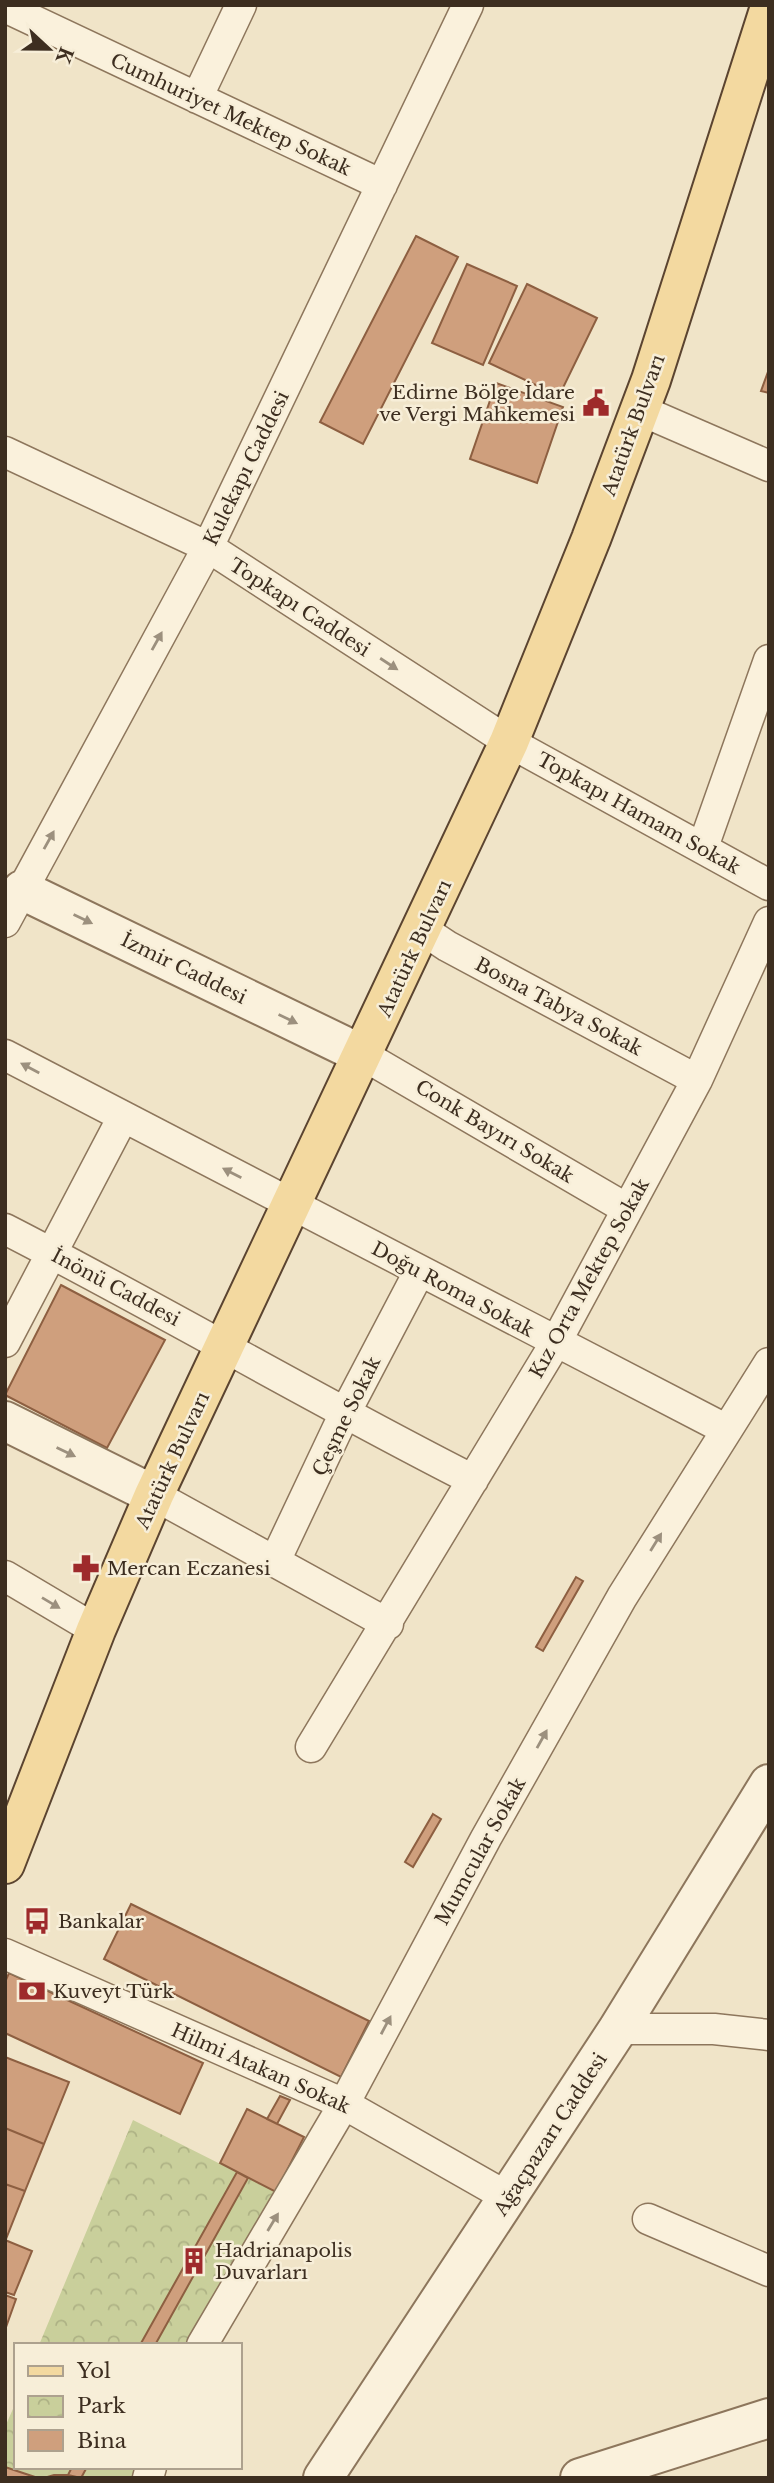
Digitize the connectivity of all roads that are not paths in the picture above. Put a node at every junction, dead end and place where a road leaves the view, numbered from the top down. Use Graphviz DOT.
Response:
graph roads {
  1 [pos="241,5"];
  2 [pos="468,5"];
  3 [pos="5,7"];
  4 [pos="769,9"];
  5 [pos="197,98"];
  6 [pos="382,185"];
  7 [pos="640,410"];
  8 [pos="5,452"];
  9 [pos="769,466"];
  10 [pos="208,547"];
  11 [pos="769,660"];
  12 [pos="509,742"];
  13 [pos="703,847"];
  14 [pos="769,885"];
  15 [pos="11,898"];
  16 [pos="769,922"];
  17 [pos="423,930"];
  18 [pos="5,1055"];
  19 [pos="363,1055"];
  20 [pos="697,1080"];
  21 [pos="122,1117"];
  22 [pos="292,1204"];
  23 [pos="627,1209"];
  24 [pos="5,1229"];
  25 [pos="54,1254"];
  26 [pos="419,1272"];
  27 [pos="5,1342"];
  28 [pos="556,1342"];
  29 [pos="225,1346"];
  30 [pos="769,1363"];
  31 [pos="344,1415"];
  32 [pos="5,1421"];
  33 [pos="727,1430"];
  34 [pos="473,1480"];
  35 [pos="154,1495"];
  36 [pos="275,1561"];
  37 [pos="5,1576"];
  38 [pos="388,1624"];
  39 [pos="96,1630"];
  40 [pos="312,1747"];
  41 [pos="769,1784"];
  42 [pos="5,1864"];
  43 [pos="5,1954"];
  44 [pos="618,2029"];
  45 [pos="769,2035"];
  46 [pos="344,2104"];
  47 [pos="509,2199"];
  48 [pos="648,2219"];
  49 [pos="769,2271"];
  50 [pos="203,2343"];
  51 [pos="769,2418"];
  52 [pos="323,2478"];
  53 [pos="580,2478"];
  1 -- 5 [label="street"];
  2 -- 6 [label="street, Kulekapı Caddesi"];
  3 -- 5 [label="street, Cumhuriyet Mektep Sokak"];
  4 -- 7 [label="main road, Atatürk Bulvarı"];
  5 -- 6 [label="street, Cumhuriyet Mektep Sokak"];
  6 -- 10 [label="street, Kulekapı Caddesi"];
  7 -- 9 [label="street"];
  7 -- 12 [label="main road, Atatürk Bulvarı"];
  8 -- 10 [label="street, Topkapı Caddesi"];
  10 -- 12 [label="street, Topkapı Caddesi, one-way"];
  15 -- 10 [label="street, Kulekapı Caddesi, one-way"];
  11 -- 13 [label="street"];
  12 -- 13 [label="street, Topkapı Hamam Sokak"];
  12 -- 17 [label="main road, Atatürk Bulvarı"];
  13 -- 14 [label="street, Topkapı Hamam Sokak"];
  15 -- 19 [label="street, İzmir Caddesi, one-way"];
  16 -- 20 [label="street, Kız Orta Mektep Sokak"];
  17 -- 19 [label="main road, Atatürk Bulvarı"];
  17 -- 20 [label="street, Bosna Tabya Sokak"];
  21 -- 18 [label="street, Doğu Roma Sokak, one-way"];
  19 -- 22 [label="main road, Atatürk Bulvarı"];
  19 -- 23 [label="street, Conk Bayırı Sokak"];
  20 -- 23 [label="street, Kız Orta Mektep Sokak"];
  22 -- 21 [label="street, Doğu Roma Sokak, one-way"];
  21 -- 25 [label="street"];
  22 -- 26 [label="street, Doğu Roma Sokak"];
  22 -- 29 [label="main road, Atatürk Bulvarı"];
  23 -- 28 [label="street, Kız Orta Mektep Sokak"];
  24 -- 25 [label="street, İnönü Caddesi"];
  25 -- 27 [label="street"];
  25 -- 29 [label="street, İnönü Caddesi"];
  26 -- 28 [label="street, Doğu Roma Sokak"];
  26 -- 31 [label="street, Çeşme Sokak"];
  28 -- 33 [label="street, Doğu Roma Sokak"];
  28 -- 34 [label="street, Kız Orta Mektep Sokak"];
  29 -- 31 [label="street, İnönü Caddesi"];
  29 -- 35 [label="main road, Atatürk Bulvarı"];
  30 -- 33 [label="street, Mumcular Sokak"];
  31 -- 34 [label="street, İnönü Caddesi"];
  31 -- 36 [label="street, Çeşme Sokak"];
  32 -- 35 [label="street, one-way"];
  46 -- 33 [label="street, Mumcular Sokak, one-way"];
  34 -- 38 [label="street, Kız Orta Mektep Sokak"];
  35 -- 36 [label="street"];
  35 -- 39 [label="main road, Atatürk Bulvarı"];
  36 -- 38 [label="street"];
  37 -- 39 [label="street, one-way"];
  38 -- 40 [label="street, Kız Orta Mektep Sokak"];
  39 -- 42 [label="main road, Atatürk Bulvarı"];
  41 -- 44 [label="street, Ağaçpazarı Caddesi"];
  43 -- 46 [label="street, Hilmi Atakan Sokak"];
  44 -- 45 [label="street"];
  44 -- 47 [label="street, Ağaçpazarı Caddesi"];
  46 -- 47 [label="street, Hilmi Atakan Sokak"];
  50 -- 46 [label="street, Mumcular Sokak, one-way"];
  47 -- 52 [label="street, Ağaçpazarı Caddesi"];
  48 -- 49 [label="street"];
  51 -- 53 [label="street"];
}
